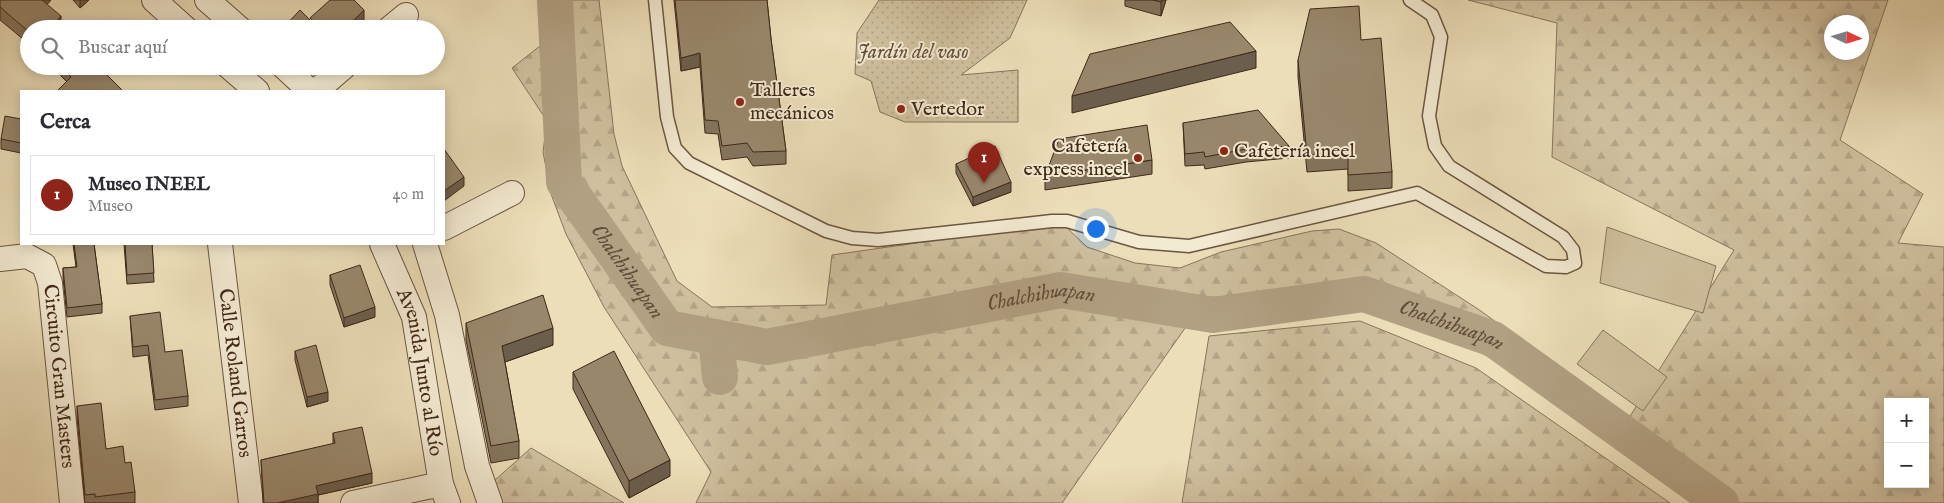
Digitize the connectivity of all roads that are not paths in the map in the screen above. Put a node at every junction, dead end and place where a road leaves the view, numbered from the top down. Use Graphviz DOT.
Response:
graph roads {
  1 [pos="154,0"];
  2 [pos="207,0"];
  3 [pos="656,0"];
  4 [pos="1410,0"];
  5 [pos="176,20"];
  6 [pos="230,20"];
  7 [pos="238,75"];
  8 [pos="293,75"];
  9 [pos="335,75"];
  10 [pos="256,90"];
  11 [pos="309,90"];
  12 [pos="317,90"];
  13 [pos="512,193"];
  14 [pos="445,227"];
  15 [pos="220,245"];
  16 [pos="382,245"];
  17 [pos="425,245"];
  18 [pos="0,259"];
  19 [pos="444,493"];
  20 [pos="72,503"];
  21 [pos="251,503"];
  22 [pos="353,503"];
  23 [pos="490,503"];
  1 -- 5 [label="street"];
  2 -- 6 [label="street"];
  3 -- 4 [label="lane"];
  7 -- 10 [label="street"];
  8 -- 11 [label="street"];
  9 -- 12 [label="street"];
  13 -- 14 [label="street"];
  15 -- 21 [label="street, Calle Roland Garros"];
  16 -- 19 [label="street, Avenida Junto al Río"];
  17 -- 23 [label="street, Avenida Junto al Río"];
  18 -- 20 [label="street, Circuito Gran Masters"];
  19 -- 22 [label="street"];
}
